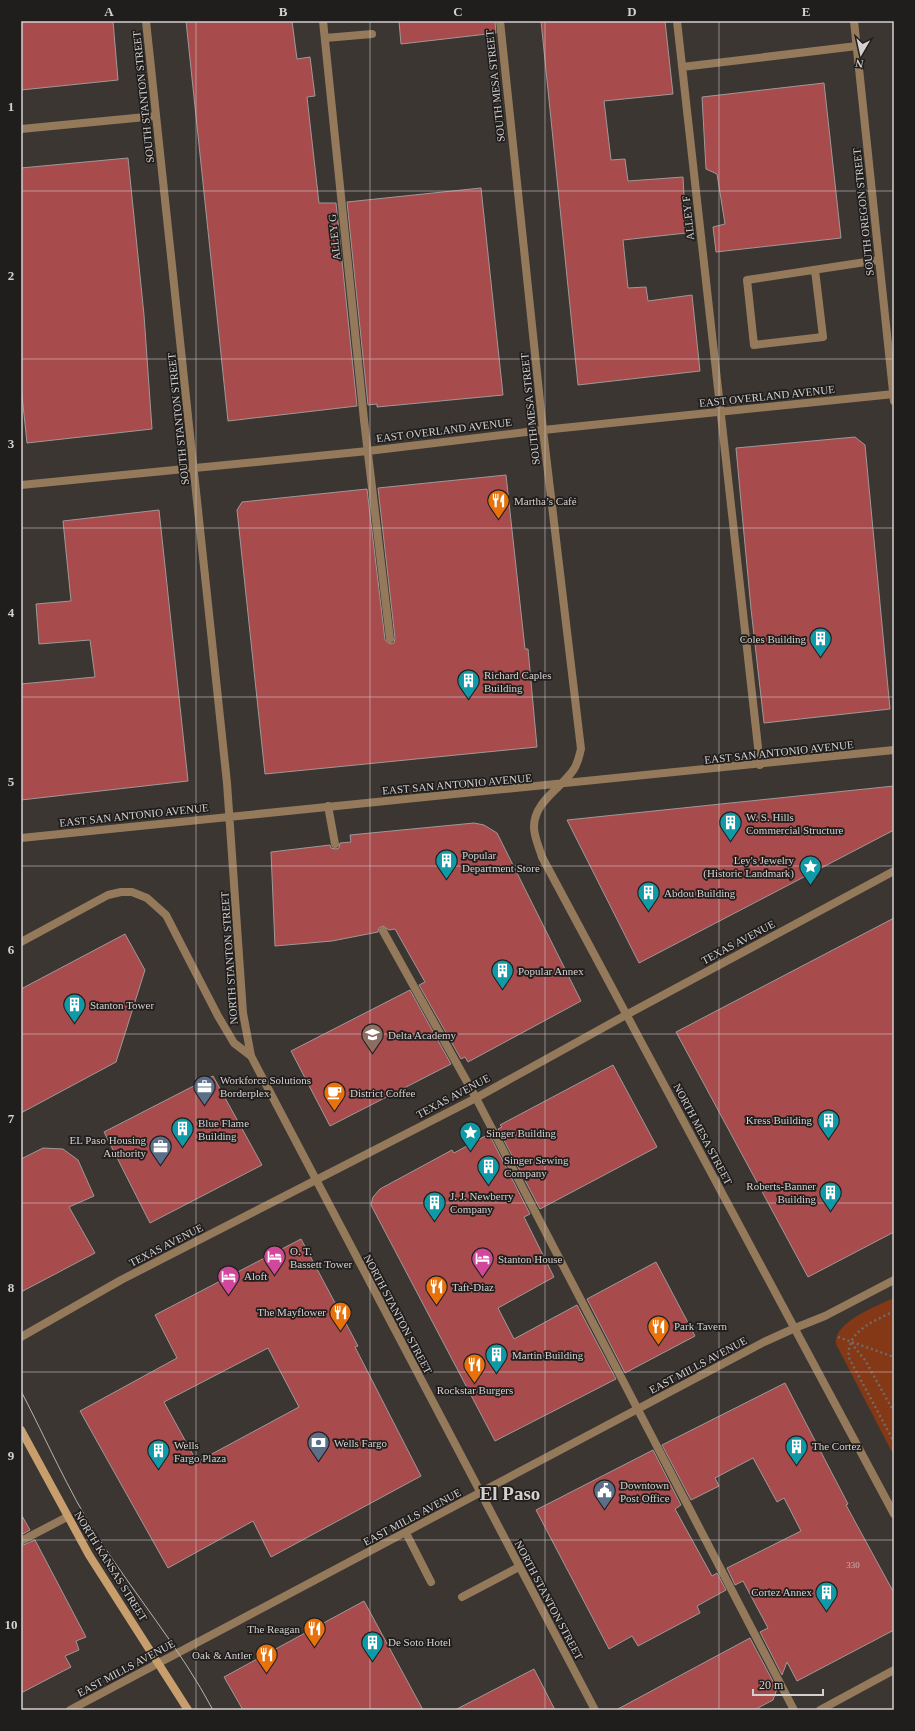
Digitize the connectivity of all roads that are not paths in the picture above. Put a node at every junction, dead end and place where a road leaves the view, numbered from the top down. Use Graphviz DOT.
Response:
graph roads {
  1 [pos="146,21"];
  2 [pos="323,21"];
  3 [pos="500,21"];
  4 [pos="677,21"];
  5 [pos="854,21"];
  6 [pos="372,34"];
  7 [pos="325,38"];
  8 [pos="857,46"];
  9 [pos="682,67"];
  10 [pos="156,116"];
  11 [pos="21,129"];
  12 [pos="879,260"];
  13 [pos="815,270"];
  14 [pos="894,396"];
  15 [pos="722,412"];
  16 [pos="543,430"];
  17 [pos="368,450"];
  18 [pos="194,468"];
  19 [pos="21,486"];
  20 [pos="390,639"];
  21 [pos="894,750"];
  22 [pos="760,765"];
  23 [pos="558,786"];
  24 [pos="328,806"];
  25 [pos="230,815"];
  26 [pos="21,838"];
  27 [pos="335,844"];
  28 [pos="894,871"];
  29 [pos="383,931"];
  30 [pos="21,942"];
  31 [pos="626,1015"];
  32 [pos="251,1056"];
  33 [pos="476,1098"];
  34 [pos="315,1180"];
  35 [pos="894,1280"];
  36 [pos="795,1328"];
  37 [pos="21,1337"];
  38 [pos="638,1410"];
  39 [pos="21,1430"];
  40 [pos="481,1493"];
  41 [pos="894,1514"];
  42 [pos="67,1517"];
  43 [pos="406,1533"];
  44 [pos="21,1541"];
  45 [pos="519,1567"];
  46 [pos="431,1582"];
  47 [pos="462,1597"];
  48 [pos="159,1663"];
  49 [pos="894,1670"];
  50 [pos="70,1710"];
  51 [pos="188,1710"];
  52 [pos="595,1710"];
  53 [pos="794,1710"];
  54 [pos="820,1710"];
  1 -- 10 [label="street, SOUTH STANTON STREET"];
  2 -- 7 [label="street, ALLEY G"];
  3 -- 16 [label="street, SOUTH MESA STREET"];
  4 -- 9 [label="street, ALLEY F"];
  5 -- 8 [label="street, SOUTH OREGON STREET"];
  6 -- 7 [label="street"];
  7 -- 17 [label="street, ALLEY G"];
  8 -- 9 [label="street"];
  8 -- 12 [label="street, SOUTH OREGON STREET"];
  9 -- 15 [label="street, ALLEY F"];
  10 -- 11 [label="street"];
  10 -- 18 [label="street, SOUTH STANTON STREET"];
  12 -- 13 [label="street"];
  12 -- 14 [label="street, SOUTH OREGON STREET"];
  13 -- 13 [label="street"];
  14 -- 15 [label="street, EAST OVERLAND AVENUE"];
  15 -- 16 [label="street, EAST OVERLAND AVENUE"];
  15 -- 22 [label="street, ALLEY F"];
  16 -- 17 [label="street, EAST OVERLAND AVENUE"];
  16 -- 23 [label="street, SOUTH MESA STREET"];
  17 -- 18 [label="street, EAST OVERLAND AVENUE"];
  17 -- 20 [label="street, ALLEY G"];
  18 -- 19 [label="street, EAST OVERLAND AVENUE"];
  18 -- 25 [label="street, SOUTH STANTON STREET"];
  21 -- 22 [label="street, EAST SAN ANTONIO AVENUE"];
  22 -- 23 [label="street, EAST SAN ANTONIO AVENUE"];
  23 -- 24 [label="street, EAST SAN ANTONIO AVENUE"];
  23 -- 31 [label="street, NORTH MESA STREET"];
  24 -- 25 [label="street, EAST SAN ANTONIO AVENUE"];
  24 -- 27 [label="street"];
  25 -- 26 [label="street, EAST SAN ANTONIO AVENUE"];
  25 -- 32 [label="street, NORTH STANTON STREET"];
  28 -- 31 [label="street, TEXAS AVENUE"];
  29 -- 33 [label="street"];
  30 -- 32 [label="street"];
  31 -- 33 [label="street, TEXAS AVENUE"];
  31 -- 36 [label="street, NORTH MESA STREET"];
  32 -- 34 [label="street, NORTH STANTON STREET"];
  33 -- 34 [label="street, TEXAS AVENUE"];
  33 -- 38 [label="street"];
  34 -- 37 [label="street, TEXAS AVENUE"];
  34 -- 40 [label="street, NORTH STANTON STREET"];
  35 -- 36 [label="street, EAST MILLS AVENUE"];
  36 -- 38 [label="street, EAST MILLS AVENUE"];
  36 -- 41 [label="street, NORTH MESA STREET"];
  38 -- 40 [label="street, EAST MILLS AVENUE"];
  38 -- 53 [label="street"];
  39 -- 42 [label="main road, NORTH KANSAS STREET"];
  40 -- 43 [label="street, EAST MILLS AVENUE"];
  40 -- 45 [label="street, NORTH STANTON STREET"];
  42 -- 44 [label="street"];
  42 -- 48 [label="main road, NORTH KANSAS STREET"];
  43 -- 46 [label="street"];
  43 -- 48 [label="street, EAST MILLS AVENUE"];
  45 -- 47 [label="street"];
  45 -- 52 [label="street, NORTH STANTON STREET"];
  48 -- 50 [label="street, EAST MILLS AVENUE"];
  48 -- 51 [label="main road, NORTH KANSAS STREET"];
  49 -- 54 [label="street"];
}
